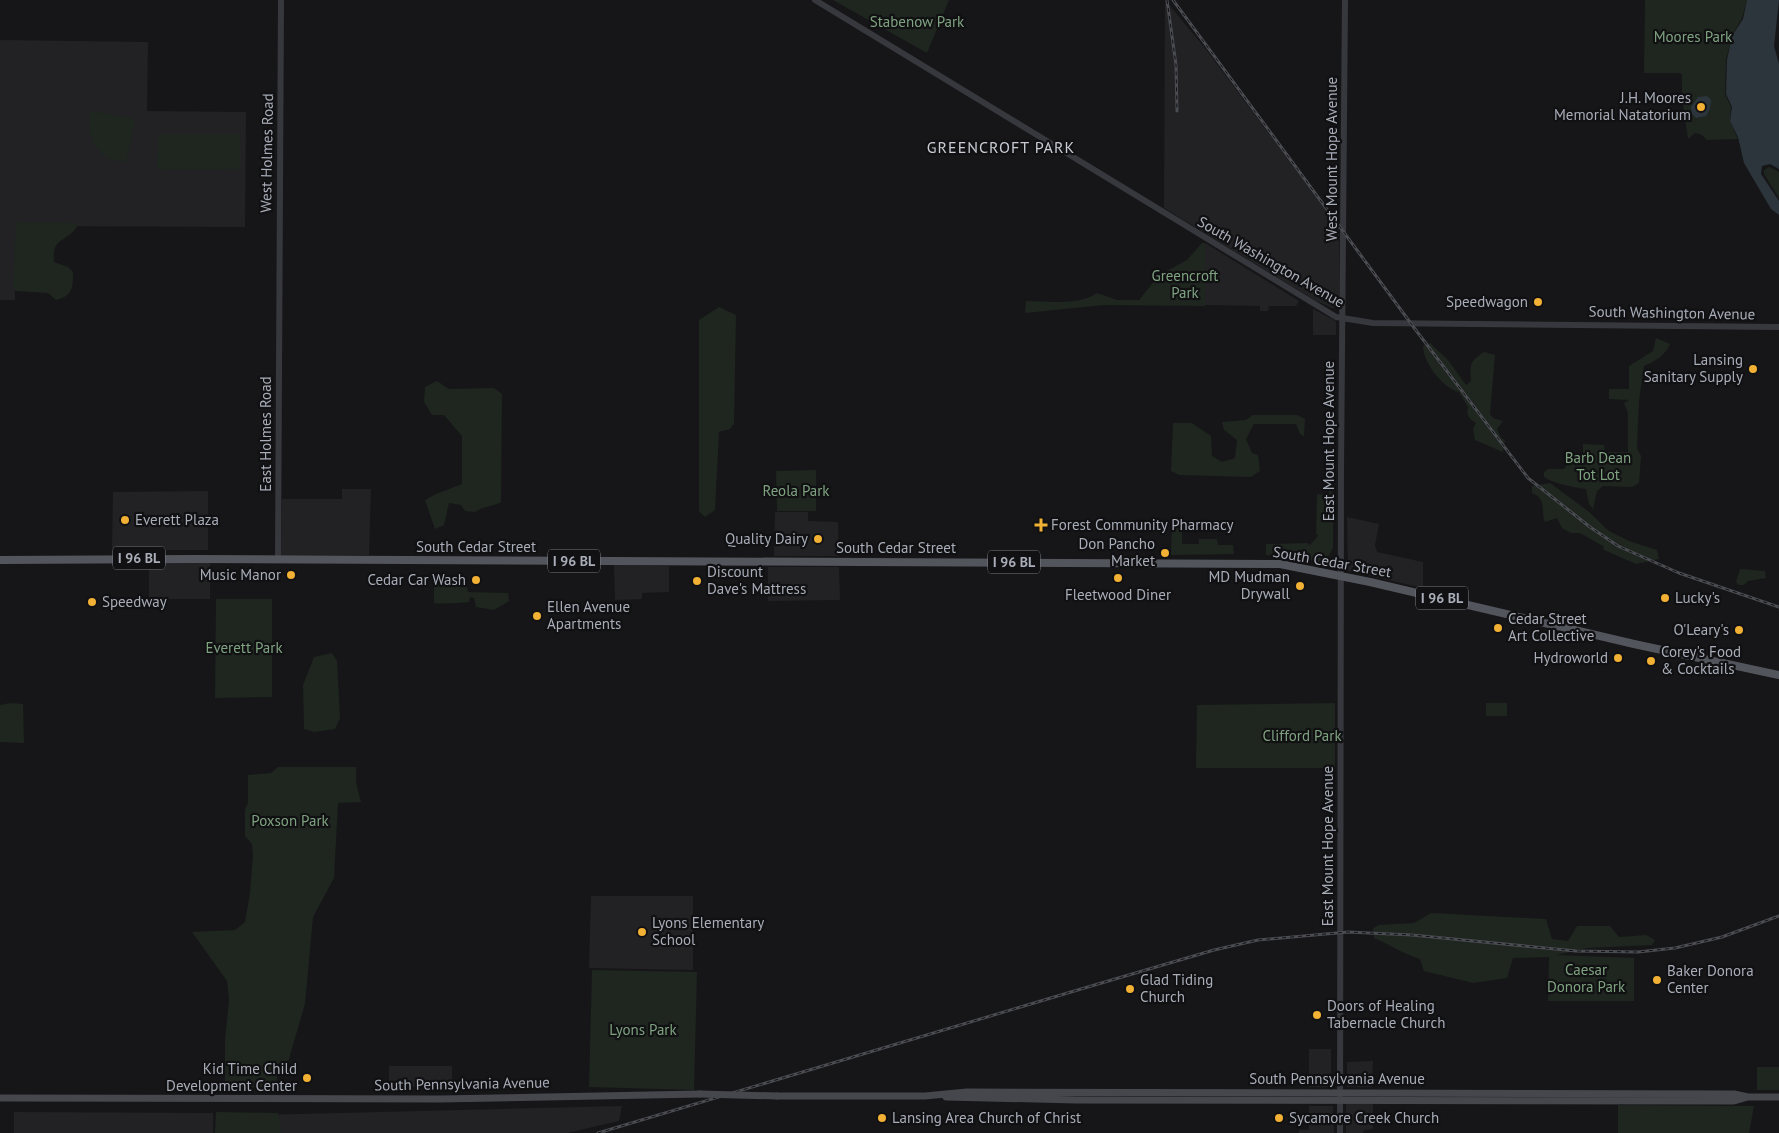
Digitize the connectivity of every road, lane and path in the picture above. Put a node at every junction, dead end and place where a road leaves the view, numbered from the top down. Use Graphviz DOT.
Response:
graph roads {
  1 [pos="281,0"];
  2 [pos="815,0"];
  3 [pos="1345,0"];
  4 [pos="278,307"];
  5 [pos="1343,318"];
  6 [pos="1779,327"];
  7 [pos="0,560"];
  8 [pos="278,560"];
  9 [pos="1342,576"];
  10 [pos="1779,675"];
  11 [pos="1340,1095"];
  12 [pos="0,1098"];
  13 [pos="1779,1098"];
  14 [pos="1340,1133"];
  1 -- 4 [label="street, West Holmes Road"];
  2 -- 5 [label="street, South Washington Avenue"];
  3 -- 5 [label="street, West Mount Hope Avenue"];
  4 -- 8 [label="street, East Holmes Road"];
  5 -- 6 [label="street, South Washington Avenue"];
  5 -- 9 [label="street, East Mount Hope Avenue"];
  7 -- 8 [label="main road, South Cedar Street / I 96 BL"];
  8 -- 9 [label="main road, South Cedar Street / I 96 BL"];
  9 -- 10 [label="main road, South Cedar Street / I 96 BL"];
  9 -- 11 [label="street, East Mount Hope Avenue"];
  11 -- 12 [label="main road, South Pennsylvania Avenue, bridge"];
  11 -- 13 [label="main road, South Pennsylvania Avenue"];
  11 -- 14 [label="street, East Mount Hope Avenue"];
}
